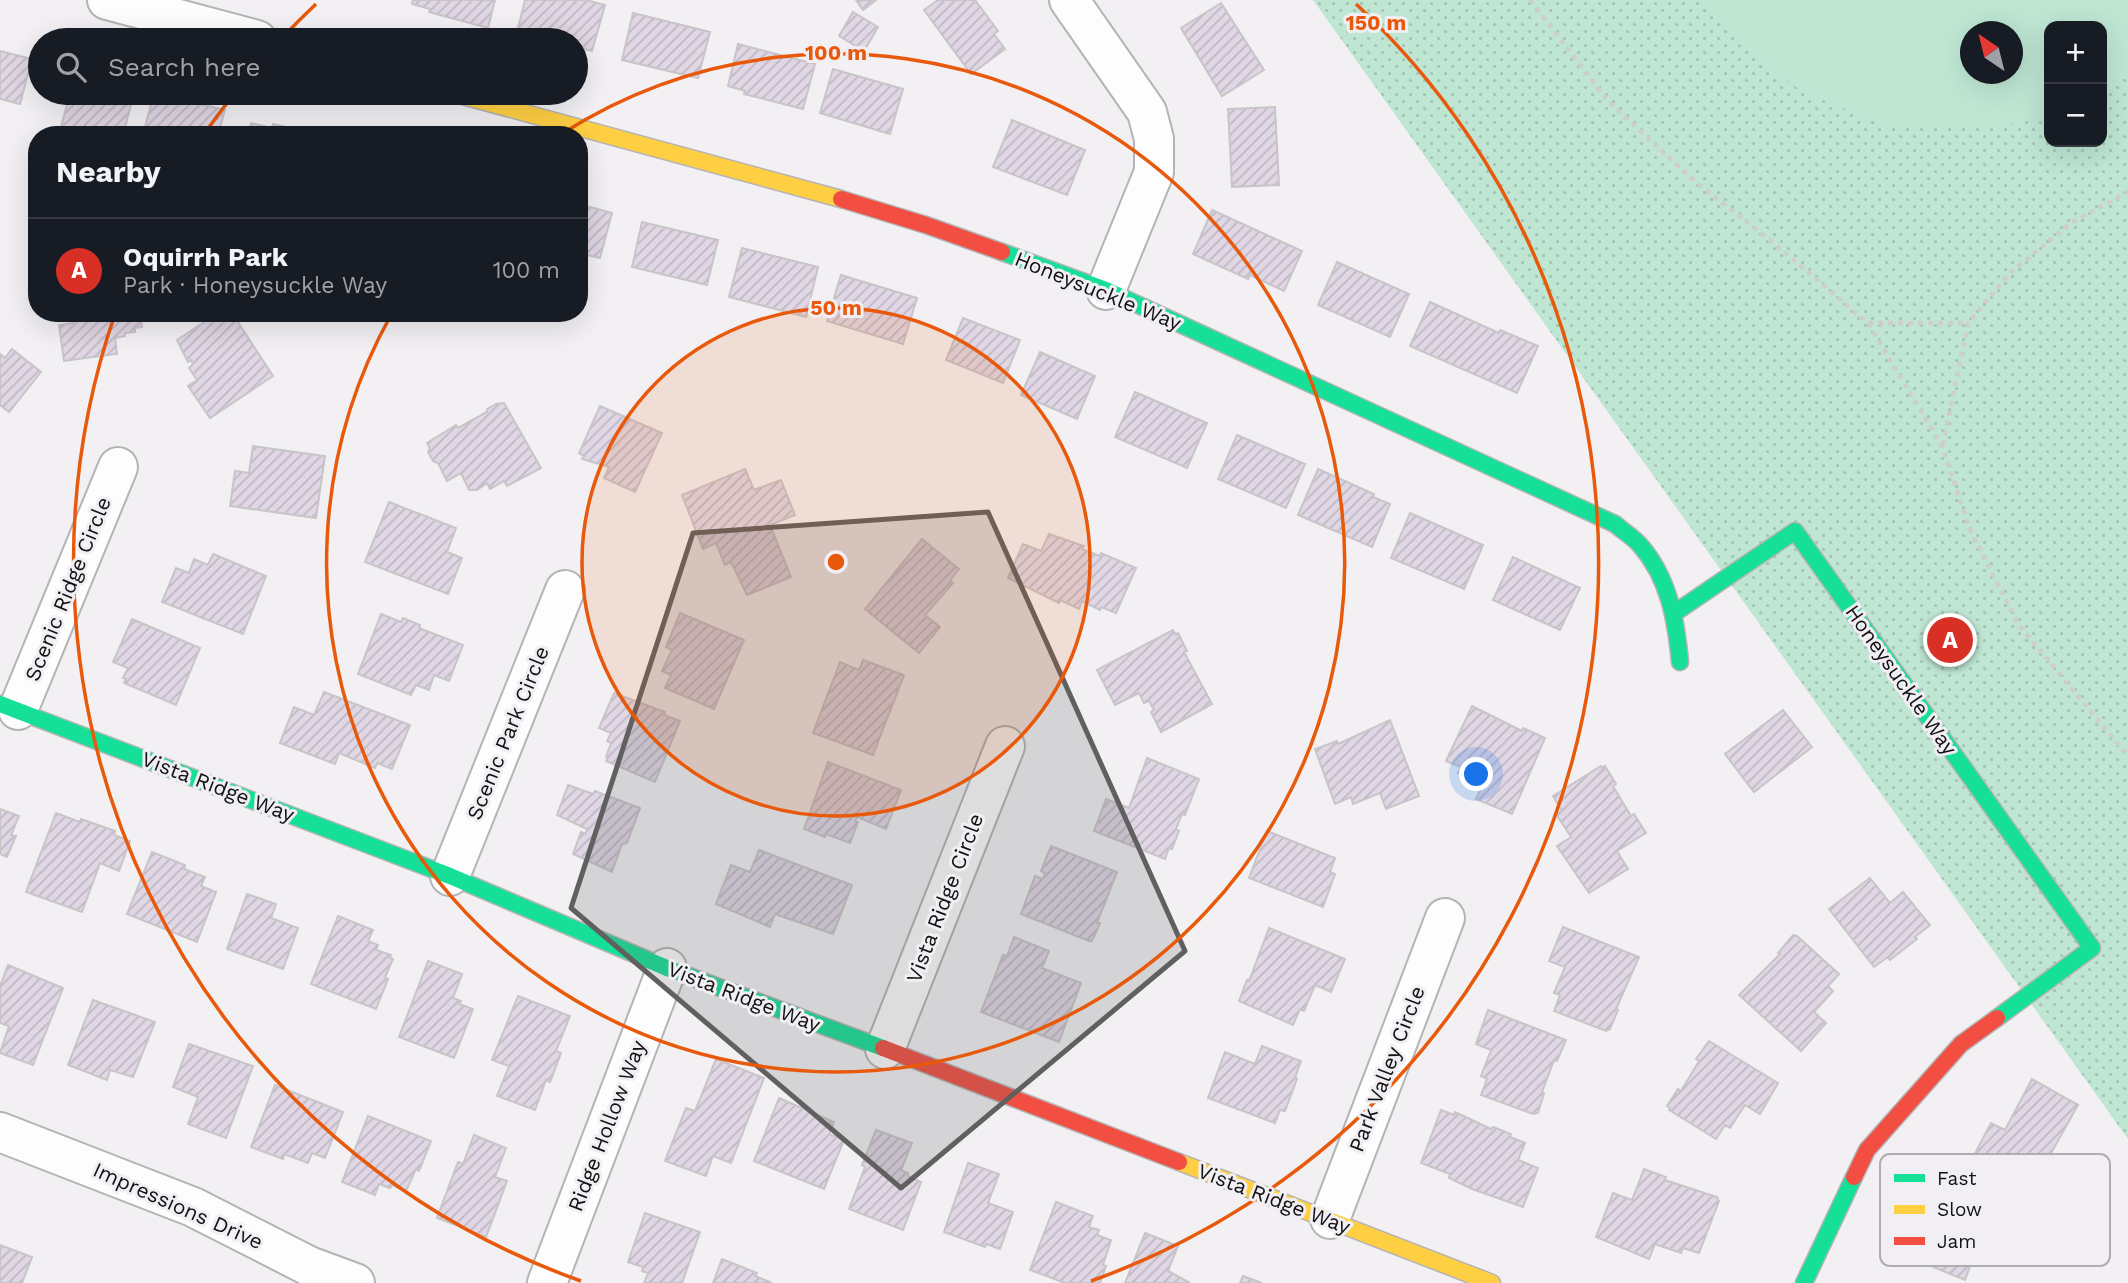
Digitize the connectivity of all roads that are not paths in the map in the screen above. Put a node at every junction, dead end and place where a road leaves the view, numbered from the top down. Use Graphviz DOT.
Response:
graph roads {
  1 [pos="107,0"];
  2 [pos="1069,0"];
  3 [pos="212,28"];
  4 [pos="497,105"];
  5 [pos="575,126"];
  6 [pos="588,130"];
  7 [pos="1107,290"];
  8 [pos="118,467"];
  9 [pos="565,590"];
  10 [pos="1673,614"];
  11 [pos="1680,662"];
  12 [pos="9,707"];
  13 [pos="1005,746"];
  14 [pos="450,877"];
  15 [pos="1445,918"];
  16 [pos="667,968"];
  17 [pos="885,1049"];
  18 [pos="0,1132"];
  19 [pos="1329,1220"];
  20 [pos="355,1283"];
  21 [pos="547,1283"];
  22 [pos="1492,1283"];
  23 [pos="1804,1283"];
  1 -- 3 [label="street"];
  2 -- 7 [label="street"];
  4 -- 5 [label="street, Honeysuckle Way"];
  6 -- 7 [label="street, Honeysuckle Way"];
  7 -- 10 [label="street, Honeysuckle Way"];
  8 -- 12 [label="street, Scenic Ridge Circle"];
  9 -- 14 [label="street, Scenic Park Circle"];
  10 -- 11 [label="street, Honeysuckle Way"];
  10 -- 23 [label="street, Honeysuckle Way"];
  12 -- 14 [label="street, Vista Ridge Way"];
  13 -- 17 [label="street, Vista Ridge Circle"];
  14 -- 16 [label="street, Vista Ridge Way"];
  15 -- 19 [label="street, Park Valley Circle"];
  16 -- 17 [label="street, Vista Ridge Way"];
  16 -- 21 [label="street, Ridge Hollow Way"];
  17 -- 19 [label="street, Vista Ridge Way"];
  18 -- 20 [label="street, Impressions Drive"];
  19 -- 22 [label="street, Vista Ridge Way"];
}
